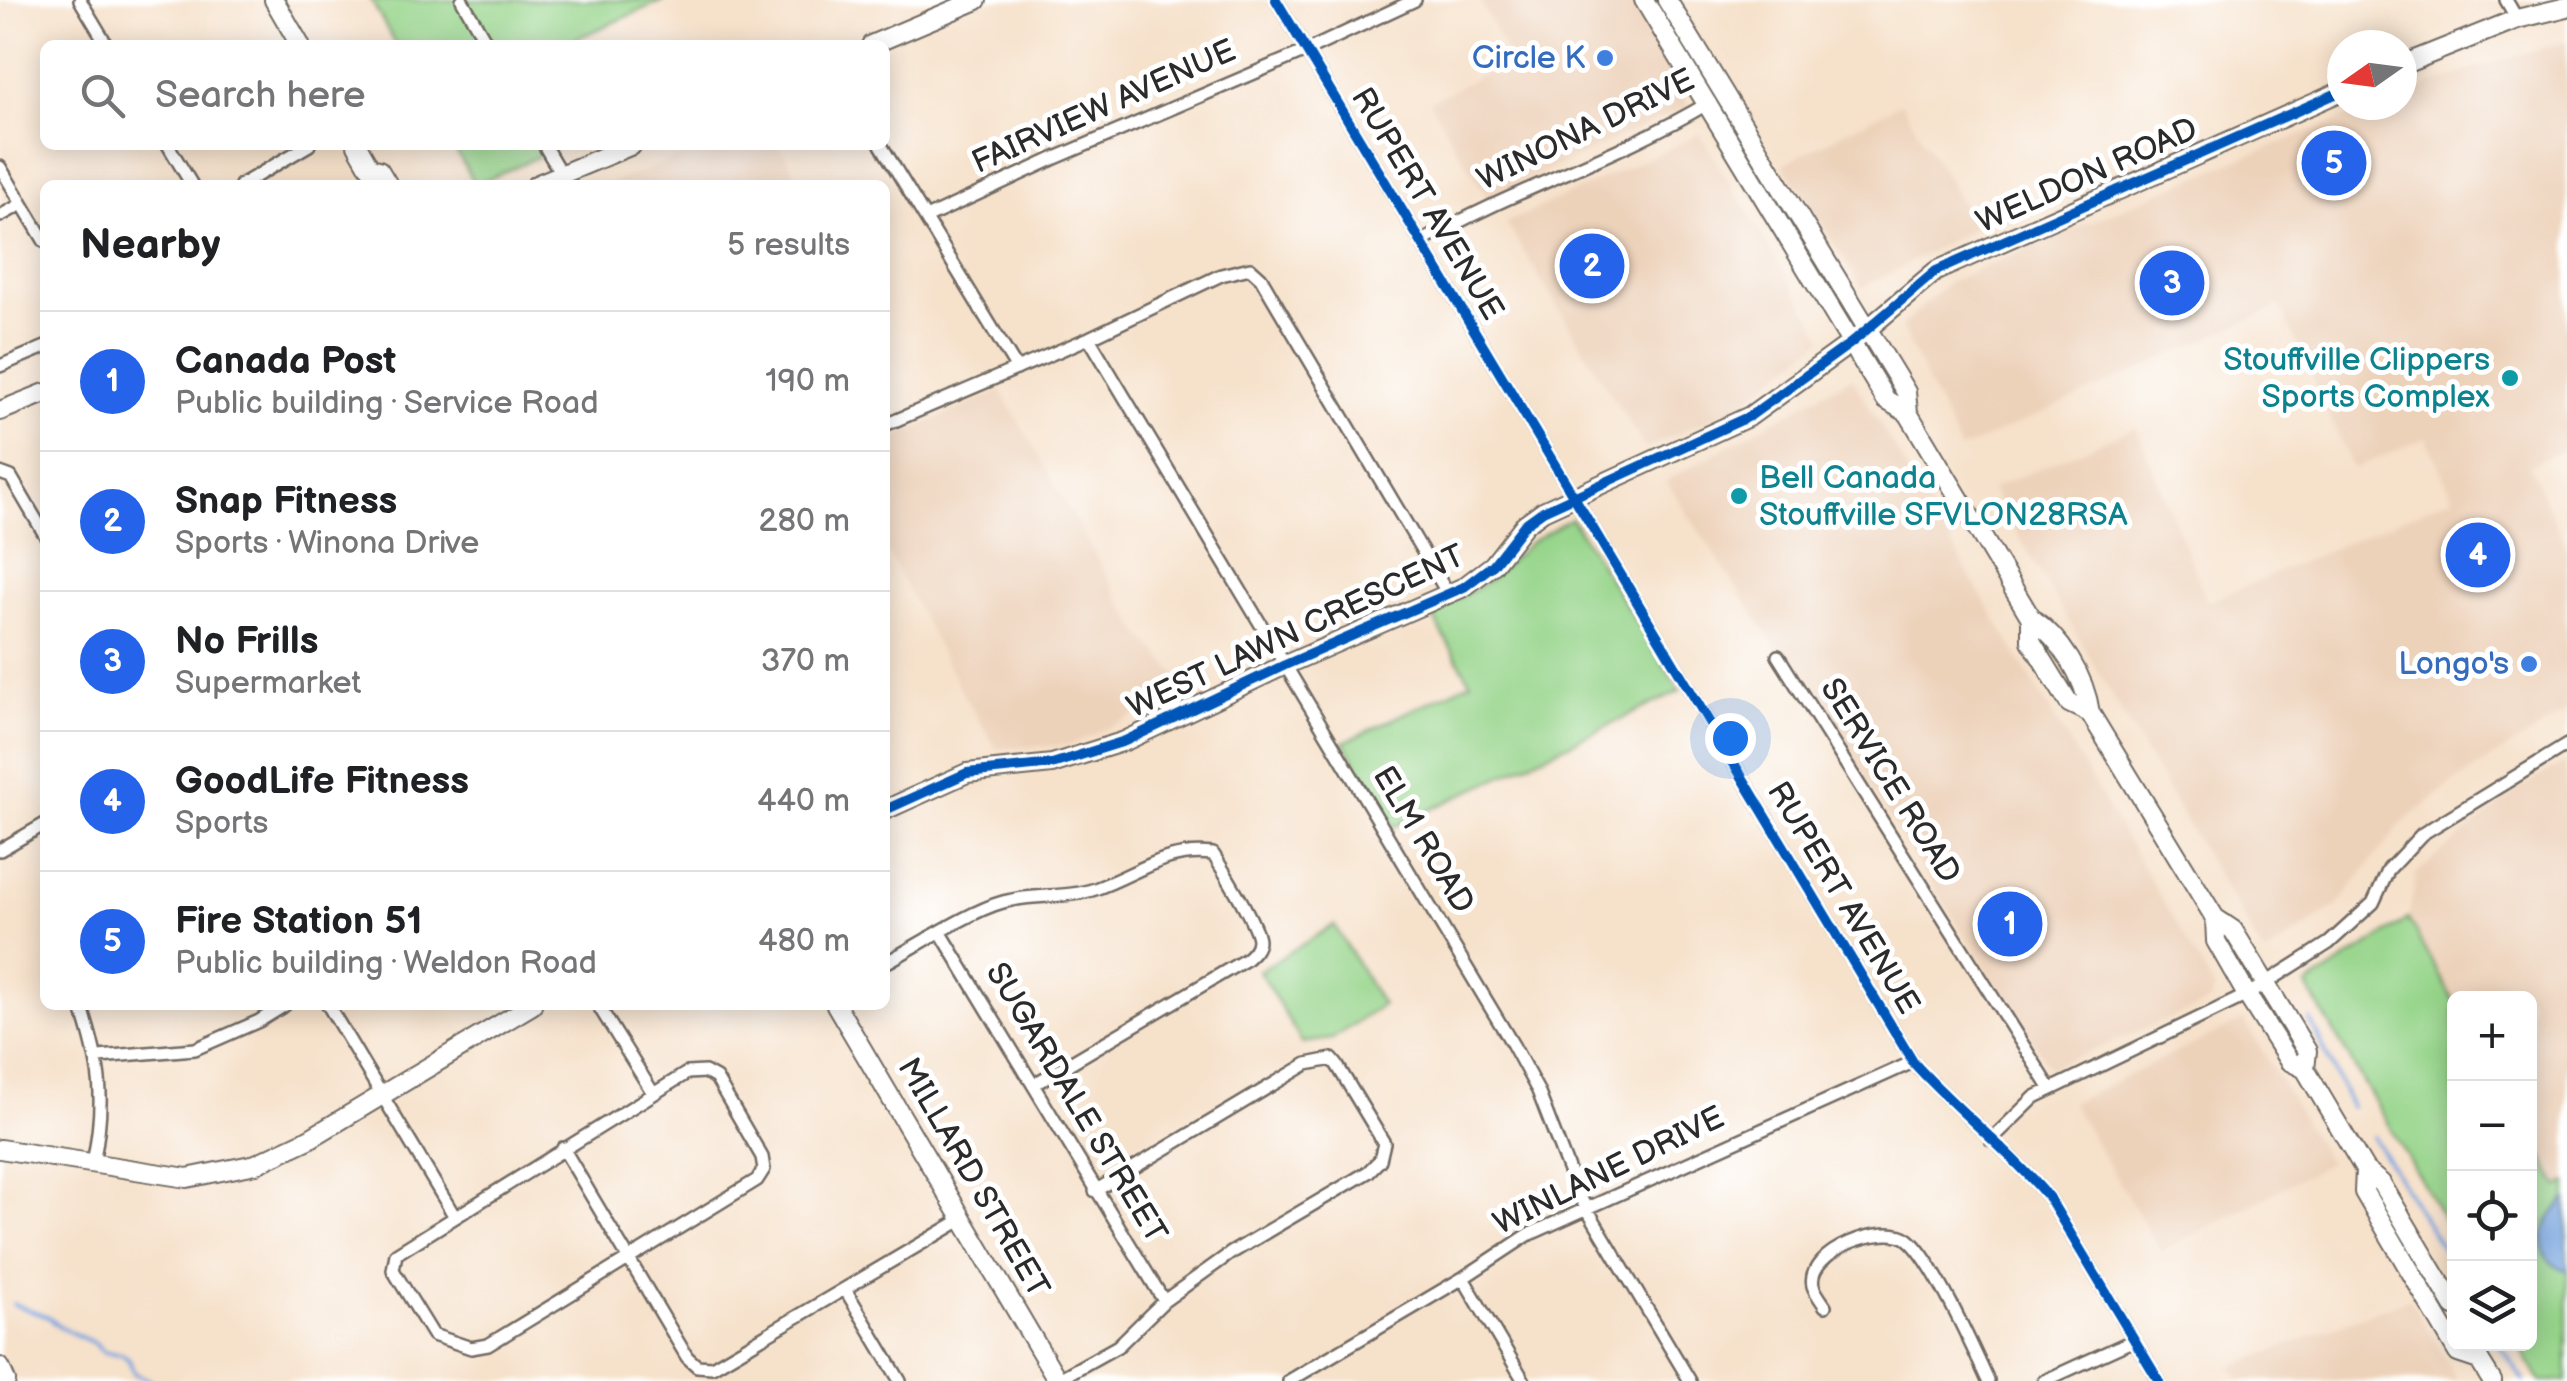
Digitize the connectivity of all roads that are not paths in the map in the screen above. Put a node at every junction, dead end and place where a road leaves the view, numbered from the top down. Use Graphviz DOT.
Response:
graph roads {
  1 [pos="80,0"];
  2 [pos="274,0"];
  3 [pos="462,0"];
  4 [pos="977,0"];
  5 [pos="1276,0"];
  6 [pos="1415,0"];
  7 [pos="1644,0"];
  8 [pos="1667,0"];
  9 [pos="2506,0"];
  10 [pos="2567,7"];
  11 [pos="2517,19"];
  12 [pos="105,40"];
  13 [pos="297,40"];
  14 [pos="485,40"];
  15 [pos="883,40"];
  16 [pos="1306,51"];
  17 [pos="2417,59"];
  18 [pos="2327,98"];
  19 [pos="1714,100"];
  20 [pos="171,150"];
  21 [pos="300,150"];
  22 [pos="359,150"];
  23 [pos="547,150"];
  24 [pos="620,150"];
  25 [pos="884,150"];
  26 [pos="0,167"];
  27 [pos="561,174"];
  28 [pos="369,176"];
  29 [pos="189,180"];
  30 [pos="250,180"];
  31 [pos="547,180"];
  32 [pos="22,204"];
  33 [pos="0,216"];
  34 [pos="926,218"];
  35 [pos="40,234"];
  36 [pos="1421,242"];
  37 [pos="1866,329"];
  38 [pos="1089,338"];
  39 [pos="1851,343"];
  40 [pos="40,349"];
  41 [pos="0,366"];
  42 [pos="1017,369"];
  43 [pos="40,395"];
  44 [pos="0,411"];
  45 [pos="1908,413"];
  46 [pos="890,423"];
  47 [pos="0,472"];
  48 [pos="1574,497"];
  49 [pos="40,526"];
  50 [pos="1448,594"];
  51 [pos="1778,656"];
  52 [pos="1286,665"];
  53 [pos="2567,746"];
  54 [pos="890,808"];
  55 [pos="40,827"];
  56 [pos="0,850"];
  57 [pos="2215,918"];
  58 [pos="941,933"];
  59 [pos="890,960"];
  60 [pos="2266,984"];
  61 [pos="2247,995"];
  62 [pos="84,1010"];
  63 [pos="277,1010"];
  64 [pos="331,1010"];
  65 [pos="524,1010"];
  66 [pos="601,1010"];
  67 [pos="839,1010"];
  68 [pos="98,1058"];
  69 [pos="1913,1062"];
  70 [pos="2305,1069"];
  71 [pos="1033,1085"];
  72 [pos="2050,1088"];
  73 [pos="654,1093"];
  74 [pos="382,1096"];
  75 [pos="1991,1140"];
  76 [pos="564,1148"];
  77 [pos="0,1149"];
  78 [pos="92,1163"];
  79 [pos="2365,1170"];
  80 [pos="1095,1191"];
  81 [pos="1586,1208"];
  82 [pos="455,1217"];
  83 [pos="963,1219"];
  84 [pos="628,1258"];
  85 [pos="1464,1278"];
  86 [pos="845,1290"];
  87 [pos="2447,1294"];
  88 [pos="1164,1301"];
  89 [pos="1825,1306"];
  90 [pos="2134,1340"];
  91 [pos="2477,1352"];
  92 [pos="0,1367"];
  93 [pos="1057,1380"];
  94 [pos="6,1381"];
  95 [pos="900,1381"];
  96 [pos="1289,1381"];
  97 [pos="1524,1381"];
  98 [pos="1690,1381"];
  99 [pos="1988,1381"];
  100 [pos="2044,1381"];
  101 [pos="2159,1381"];
  102 [pos="2492,1381"];
  1 -- 12 [label="street"];
  2 -- 13 [label="street"];
  3 -- 14 [label="street"];
  4 -- 15 [label="street"];
  5 -- 16 [label="street, RUPERT AVENUE"];
  6 -- 16 [label="street, FAIRVIEW AVENUE"];
  7 -- 19 [label="street"];
  8 -- 19 [label="street"];
  9 -- 11 [label="street"];
  10 -- 11 [label="street"];
  11 -- 17 [label="street"];
  16 -- 34 [label="street, FAIRVIEW AVENUE"];
  16 -- 36 [label="street, RUPERT AVENUE"];
  18 -- 37 [label="street, WELDON ROAD"];
  19 -- 36 [label="street, WINONA DRIVE"];
  19 -- 37 [label="street"];
  19 -- 39 [label="street"];
  20 -- 29 [label="street"];
  21 -- 30 [label="street"];
  22 -- 28 [label="street"];
  23 -- 27 [label="street"];
  24 -- 27 [label="street"];
  25 -- 34 [label="street"];
  26 -- 32 [label="street"];
  27 -- 31 [label="street"];
  32 -- 33 [label="street"];
  32 -- 35 [label="street"];
  34 -- 42 [label="street"];
  36 -- 48 [label="street, RUPERT AVENUE"];
  37 -- 39 [label="street, WELDON ROAD"];
  37 -- 45 [label="street"];
  38 -- 42 [label="street"];
  38 -- 50 [label="street"];
  38 -- 52 [label="street, ELM ROAD"];
  39 -- 45 [label="street"];
  39 -- 48 [label="street, WEST LAWN CRESCENT"];
  40 -- 41 [label="street"];
  42 -- 46 [label="street"];
  43 -- 44 [label="street"];
  45 -- 57 [label="street"];
  47 -- 49 [label="street"];
  48 -- 50 [label="street, WEST LAWN CRESCENT"];
  48 -- 69 [label="street, RUPERT AVENUE"];
  50 -- 52 [label="street, WEST LAWN CRESCENT"];
  51 -- 72 [label="street, SERVICE ROAD"];
  52 -- 54 [label="street, WEST LAWN CRESCENT"];
  52 -- 81 [label="street, ELM ROAD"];
  53 -- 60 [label="street"];
  55 -- 56 [label="street"];
  57 -- 60 [label="street"];
  57 -- 61 [label="street"];
  58 -- 59 [label="street"];
  58 -- 71 [label="street, SUGARDALE STREET"];
  58 -- 71 [label="street"];
  60 -- 61 [label="street"];
  60 -- 70 [label="street"];
  61 -- 70 [label="street"];
  61 -- 72 [label="street"];
  62 -- 68 [label="street"];
  63 -- 68 [label="street"];
  64 -- 74 [label="street"];
  65 -- 74 [label="street"];
  66 -- 73 [label="street"];
  67 -- 83 [label="street, MILLARD STREET"];
  68 -- 78 [label="street"];
  69 -- 75 [label="street, RUPERT AVENUE"];
  69 -- 81 [label="street, WINLANE DRIVE"];
  70 -- 79 [label="street"];
  71 -- 80 [label="street, SUGARDALE STREET"];
  72 -- 75 [label="street"];
  73 -- 76 [label="street"];
  73 -- 84 [label="street"];
  74 -- 78 [label="street"];
  74 -- 82 [label="street"];
  75 -- 90 [label="street, RUPERT AVENUE"];
  76 -- 82 [label="street"];
  76 -- 84 [label="street"];
  77 -- 78 [label="street"];
  79 -- 87 [label="street"];
  79 -- 91 [label="street"];
  80 -- 88 [label="street, SUGARDALE STREET"];
  80 -- 88 [label="street"];
  81 -- 85 [label="street, WINLANE DRIVE"];
  81 -- 98 [label="street, ELM ROAD"];
  82 -- 84 [label="street"];
  83 -- 86 [label="street"];
  83 -- 93 [label="street, MILLARD STREET"];
  84 -- 86 [label="street"];
  85 -- 96 [label="street, WINLANE DRIVE"];
  85 -- 97 [label="street"];
  86 -- 95 [label="street"];
  88 -- 93 [label="street"];
  89 -- 99 [label="street"];
  90 -- 100 [label="street"];
  90 -- 101 [label="street, RUPERT AVENUE"];
  91 -- 102 [label="street"];
  92 -- 94 [label="street"];
}
